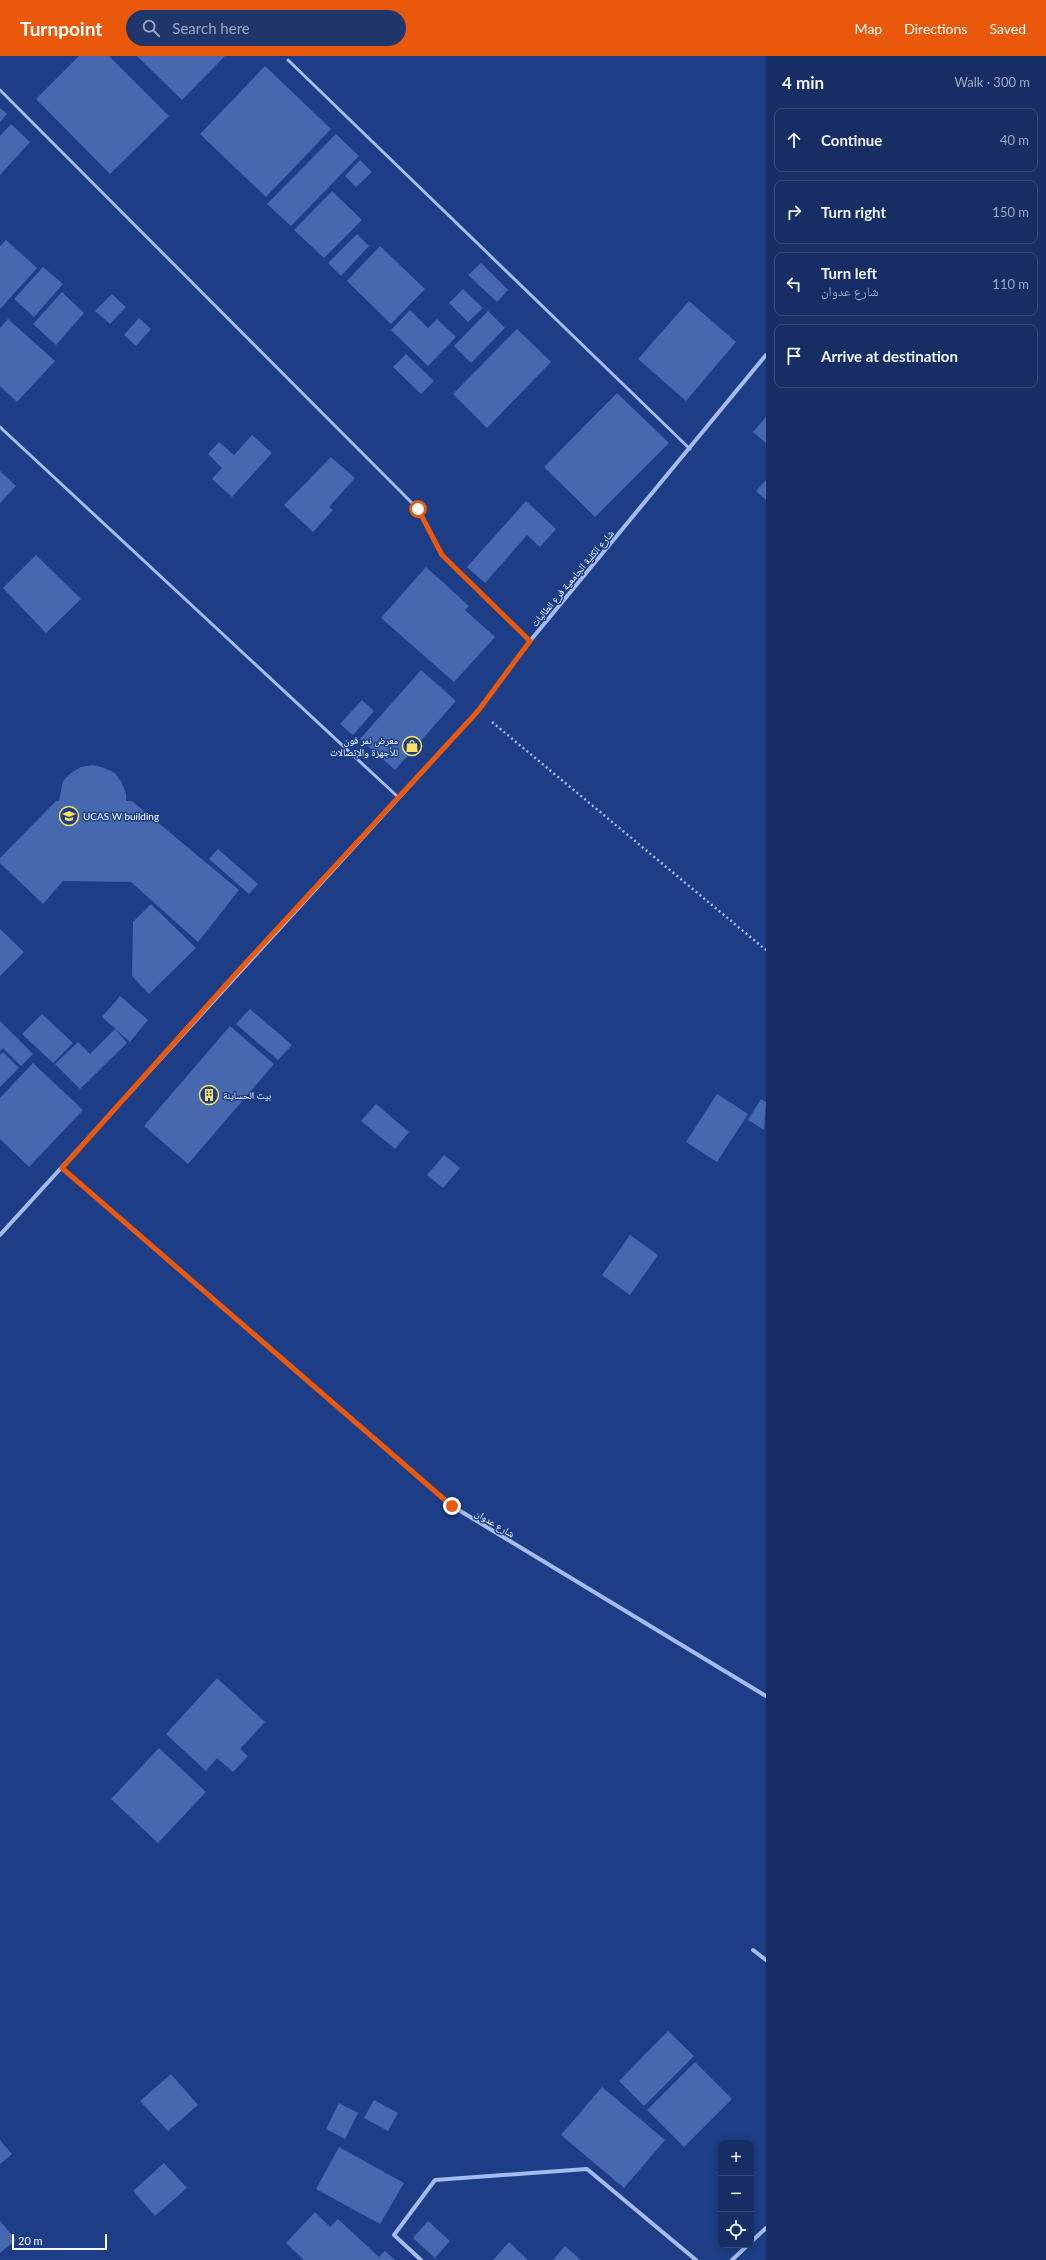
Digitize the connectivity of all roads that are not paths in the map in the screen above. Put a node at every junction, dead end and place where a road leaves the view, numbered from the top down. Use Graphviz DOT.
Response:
graph roads {
  1 [pos="288,60"];
  2 [pos="0,90"];
  3 [pos="766,355"];
  4 [pos="0,427"];
  5 [pos="690,449"];
  6 [pos="530,641"];
  7 [pos="398,797"];
  8 [pos="62,1168"];
  9 [pos="0,1235"];
  10 [pos="766,1696"];
  11 [pos="754,1950"];
  12 [pos="766,1960"];
  13 [pos="766,2228"];
  14 [pos="754,2239"];
  15 [pos="745,2248"];
  16 [pos="421,2260"];
  17 [pos="696,2260"];
  18 [pos="732,2260"];
  1 -- 5 [label="lane"];
  2 -- 6 [label="lane"];
  3 -- 5 [label="street, شارع الكلية الجامعية فرع الطالبات"];
  4 -- 7 [label="lane"];
  5 -- 6 [label="street, شارع الكلية الجامعية فرع الطالبات"];
  6 -- 7 [label="street, شارع الكلية الجامعية فرع الطالبات"];
  7 -- 8 [label="street, شارع الكلية الجامعية فرع الطالبات"];
  8 -- 9 [label="street, شارع الكلية الجامعية فرع الطالبات"];
  8 -- 10 [label="street, شارع عدوان"];
  11 -- 12 [label="street"];
  13 -- 14 [label="street"];
  15 -- 18 [label="street"];
  16 -- 17 [label="street"];
}
